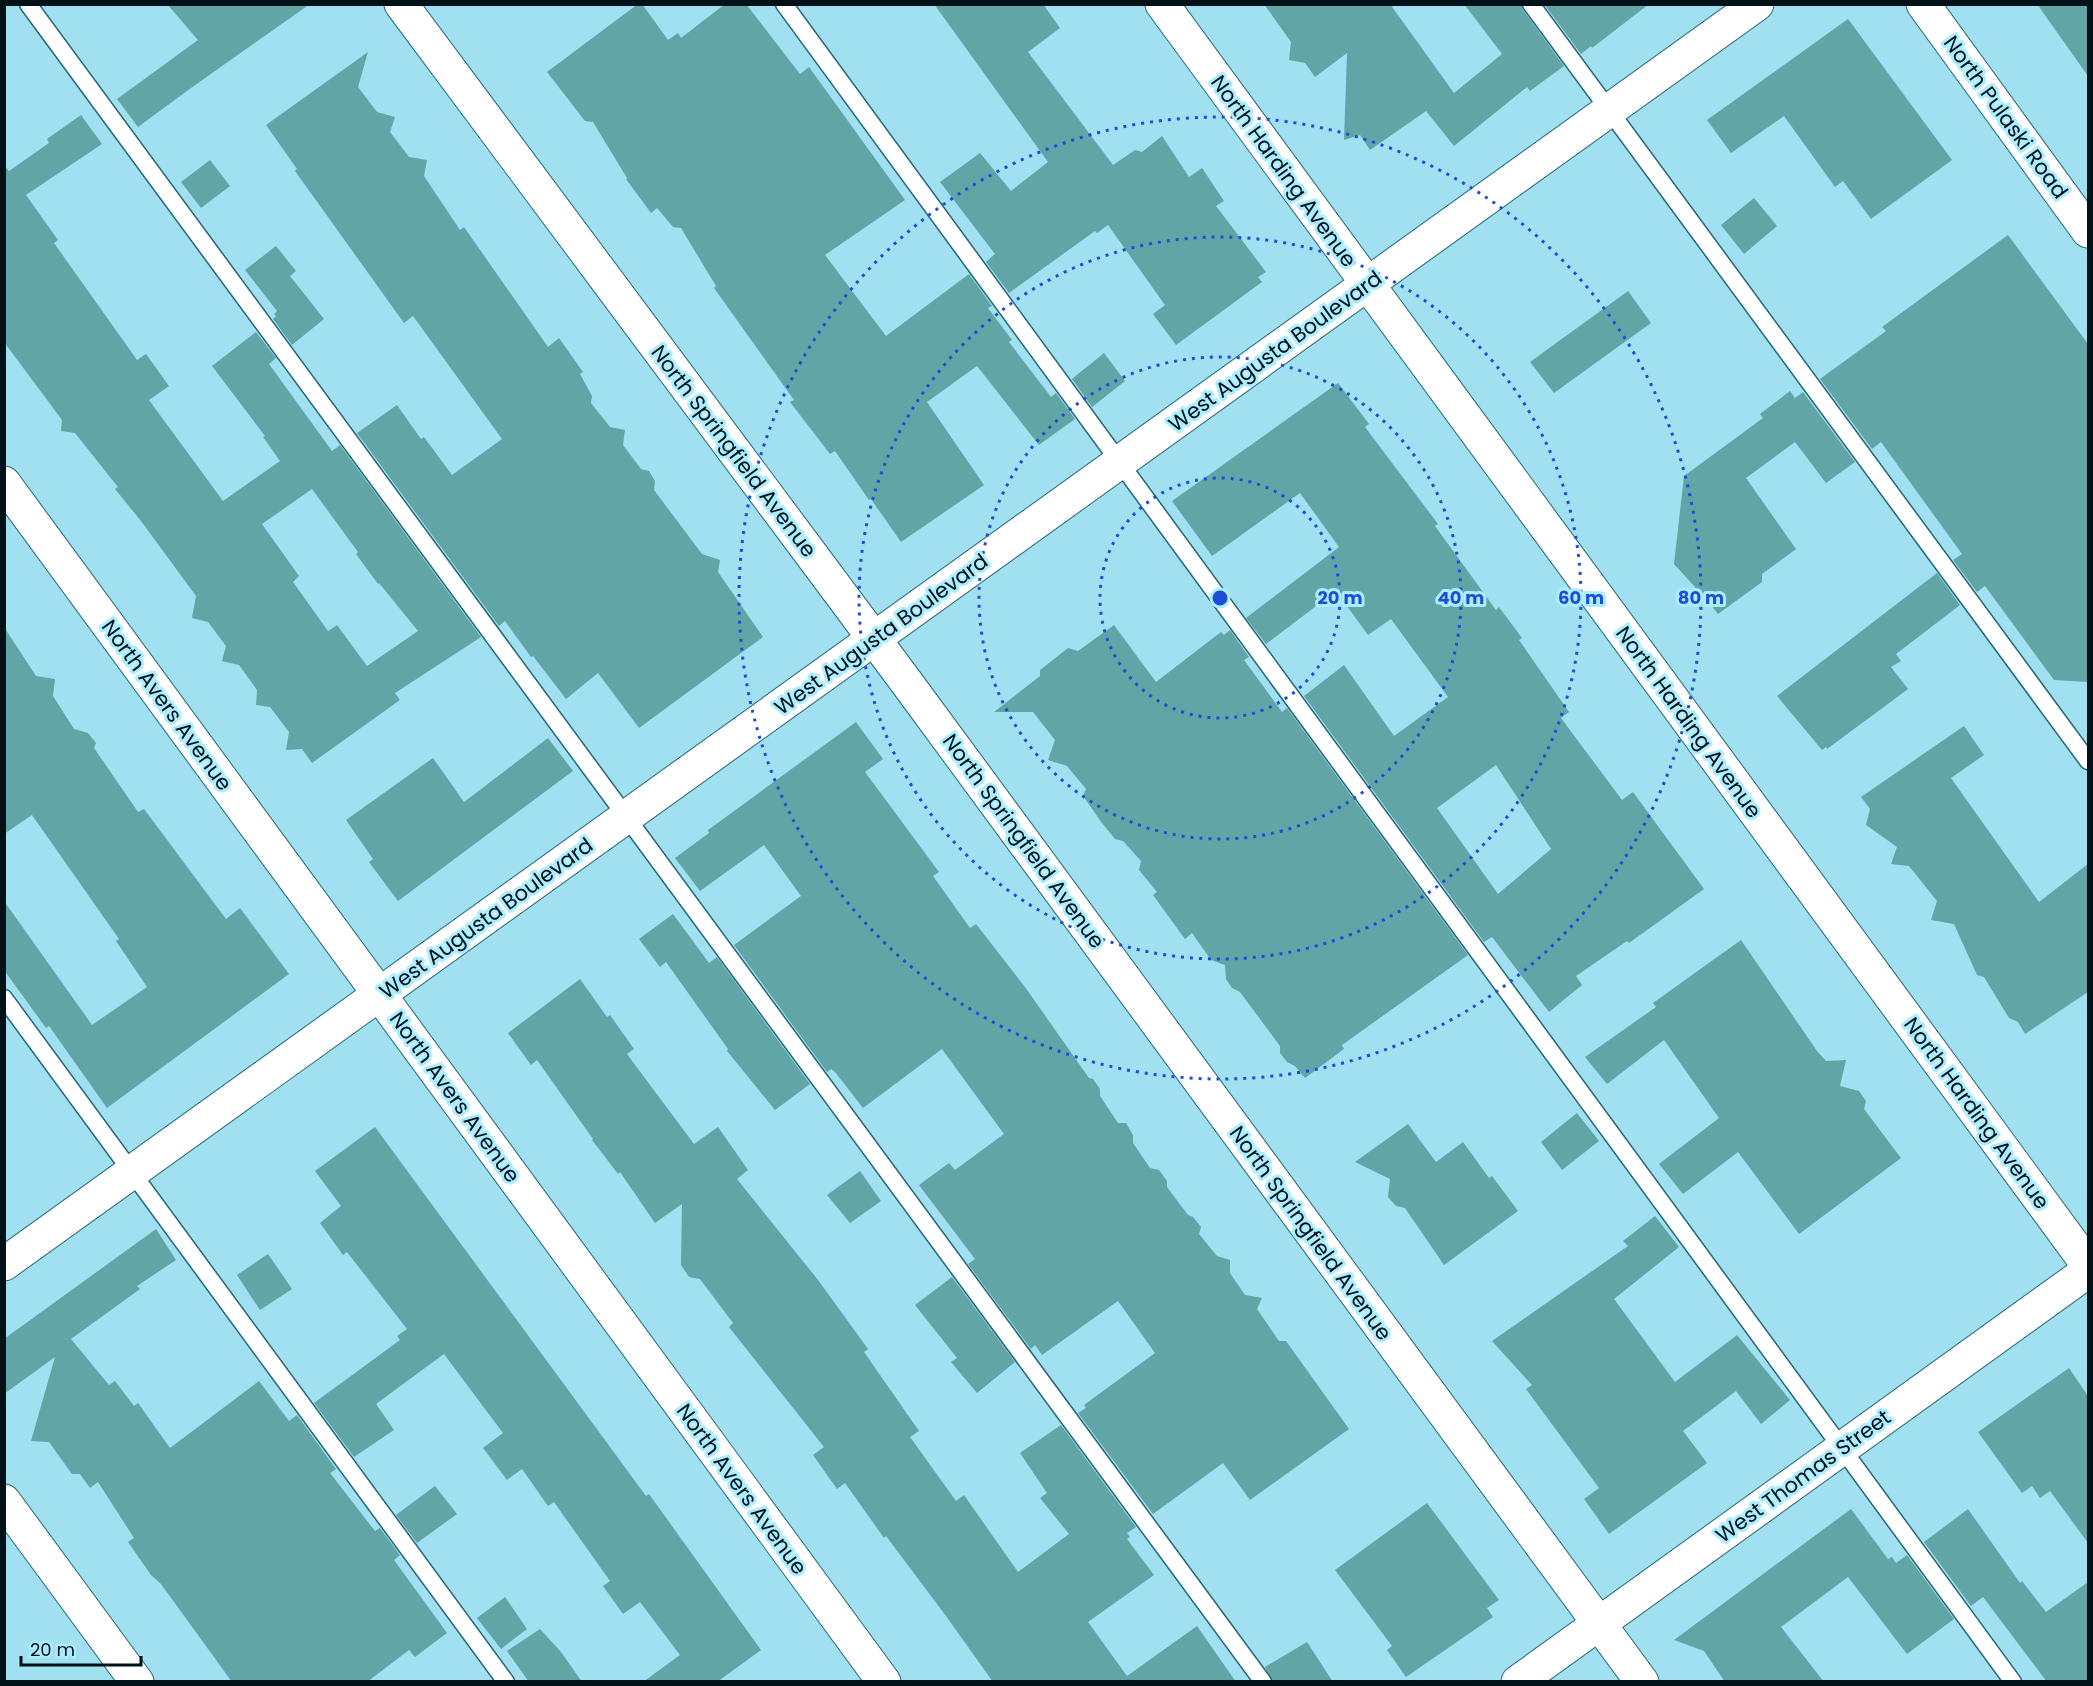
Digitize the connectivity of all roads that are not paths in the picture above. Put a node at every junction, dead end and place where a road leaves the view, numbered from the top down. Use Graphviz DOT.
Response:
graph roads {
  1 [pos="28,4"];
  2 [pos="401,4"];
  3 [pos="784,4"];
  4 [pos="1162,4"];
  5 [pos="1531,4"];
  6 [pos="1757,4"];
  7 [pos="1923,4"];
  8 [pos="1609,111"];
  9 [pos="2088,231"];
  10 [pos="1367,284"];
  11 [pos="1120,463"];
  12 [pos="4,483"];
  13 [pos="874,639"];
  14 [pos="2088,761"];
  15 [pos="626,818"];
  16 [pos="379,994"];
  17 [pos="4,998"];
  18 [pos="132,1172"];
  19 [pos="4,1264"];
  20 [pos="2088,1265"];
  21 [pos="2088,1271"];
  22 [pos="1842,1448"];
  23 [pos="4,1501"];
  24 [pos="1599,1623"];
  25 [pos="137,1682"];
  26 [pos="506,1682"];
  27 [pos="884,1682"];
  28 [pos="1263,1682"];
  29 [pos="1518,1682"];
  30 [pos="1641,1682"];
  31 [pos="2013,1682"];
  1 -- 15 [label="lane"];
  2 -- 13 [label="street, North Springfield Avenue"];
  3 -- 11 [label="lane"];
  4 -- 10 [label="street, North Harding Avenue"];
  5 -- 8 [label="lane"];
  6 -- 8 [label="street, West Augusta Boulevard"];
  7 -- 9 [label="street, North Pulaski Road"];
  8 -- 10 [label="street, West Augusta Boulevard"];
  8 -- 14 [label="lane"];
  10 -- 11 [label="street, West Augusta Boulevard"];
  10 -- 20 [label="street, North Harding Avenue"];
  11 -- 13 [label="street, West Augusta Boulevard"];
  11 -- 22 [label="lane"];
  12 -- 16 [label="street, North Avers Avenue"];
  13 -- 15 [label="street, West Augusta Boulevard"];
  13 -- 24 [label="street, North Springfield Avenue"];
  15 -- 16 [label="street, West Augusta Boulevard"];
  15 -- 28 [label="lane"];
  16 -- 18 [label="street, West Augusta Boulevard"];
  16 -- 27 [label="street, North Avers Avenue"];
  17 -- 18 [label="lane"];
  18 -- 19 [label="street, West Augusta Boulevard"];
  18 -- 26 [label="lane"];
  21 -- 22 [label="street, West Thomas Street"];
  22 -- 24 [label="street, West Thomas Street"];
  22 -- 31 [label="lane"];
  23 -- 25 [label="street"];
  24 -- 29 [label="street, West Thomas Street"];
  24 -- 30 [label="street, North Springfield Avenue"];
}
